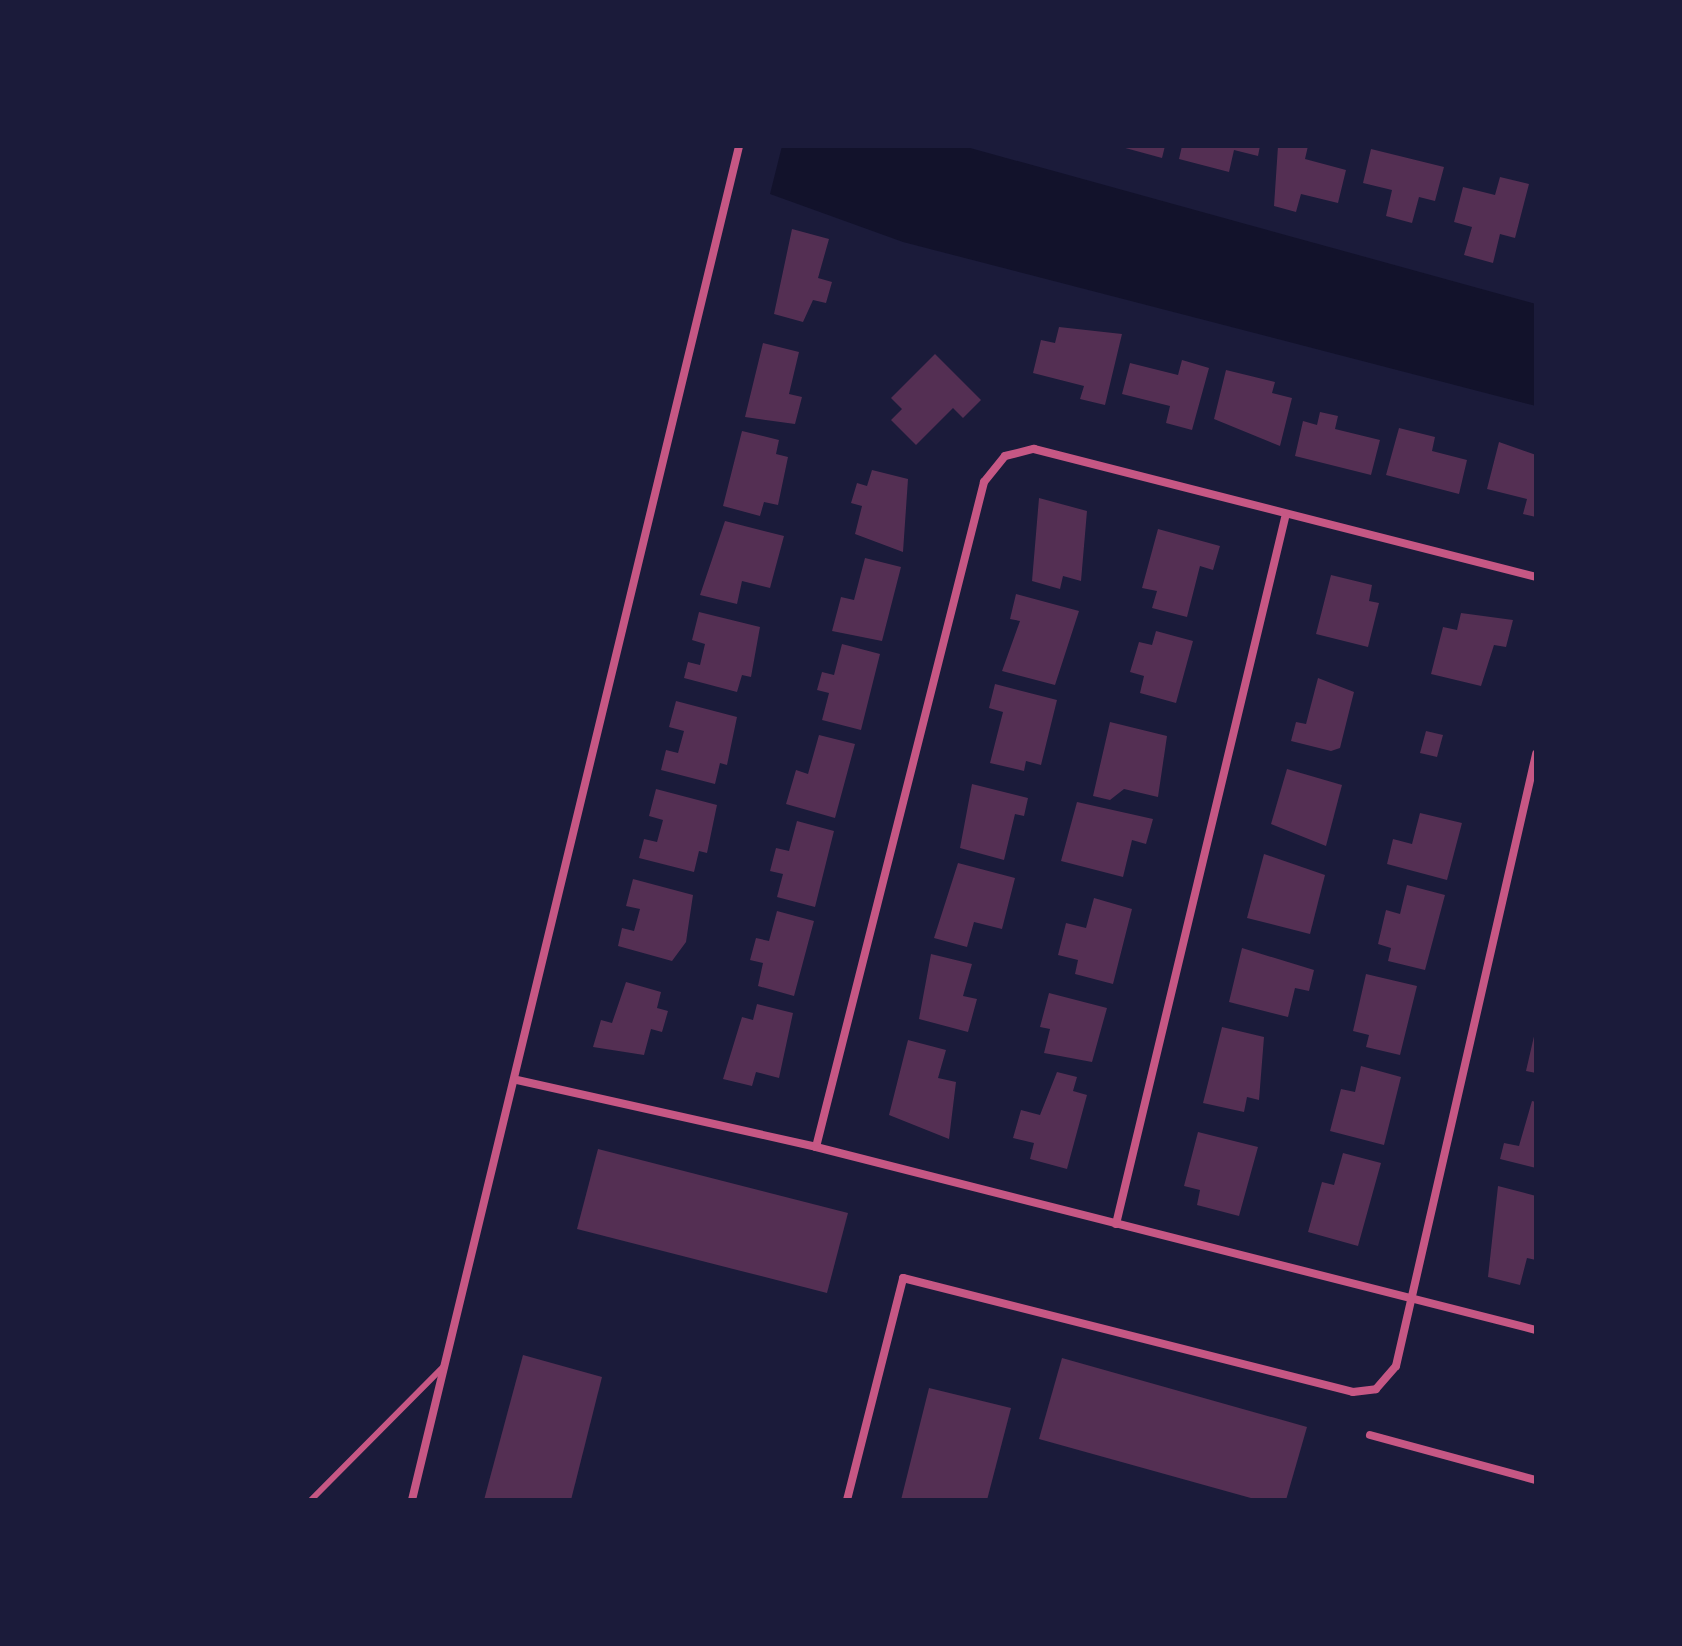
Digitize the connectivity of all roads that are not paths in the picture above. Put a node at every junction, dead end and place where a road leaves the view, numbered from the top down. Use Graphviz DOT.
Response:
graph roads {
  1 [pos="739,146"];
  2 [pos="1285,518"];
  3 [pos="1536,577"];
  4 [pos="1536,754"];
  5 [pos="517,1080"];
  6 [pos="816,1147"];
  7 [pos="1116,1224"];
  8 [pos="1411,1296"];
  9 [pos="1536,1330"];
  10 [pos="444,1366"];
  11 [pos="1370,1435"];
  12 [pos="1536,1480"];
  13 [pos="311,1500"];
  14 [pos="412,1500"];
  15 [pos="847,1500"];
  1 -- 5 [label="street"];
  2 -- 3 [label="street"];
  2 -- 6 [label="street"];
  2 -- 7 [label="street"];
  4 -- 8 [label="street"];
  5 -- 6 [label="street"];
  5 -- 10 [label="street"];
  6 -- 7 [label="street"];
  7 -- 8 [label="street"];
  8 -- 9 [label="street"];
  8 -- 15 [label="street"];
  10 -- 13 [label="lane"];
  10 -- 14 [label="street"];
  11 -- 12 [label="street"];
}
